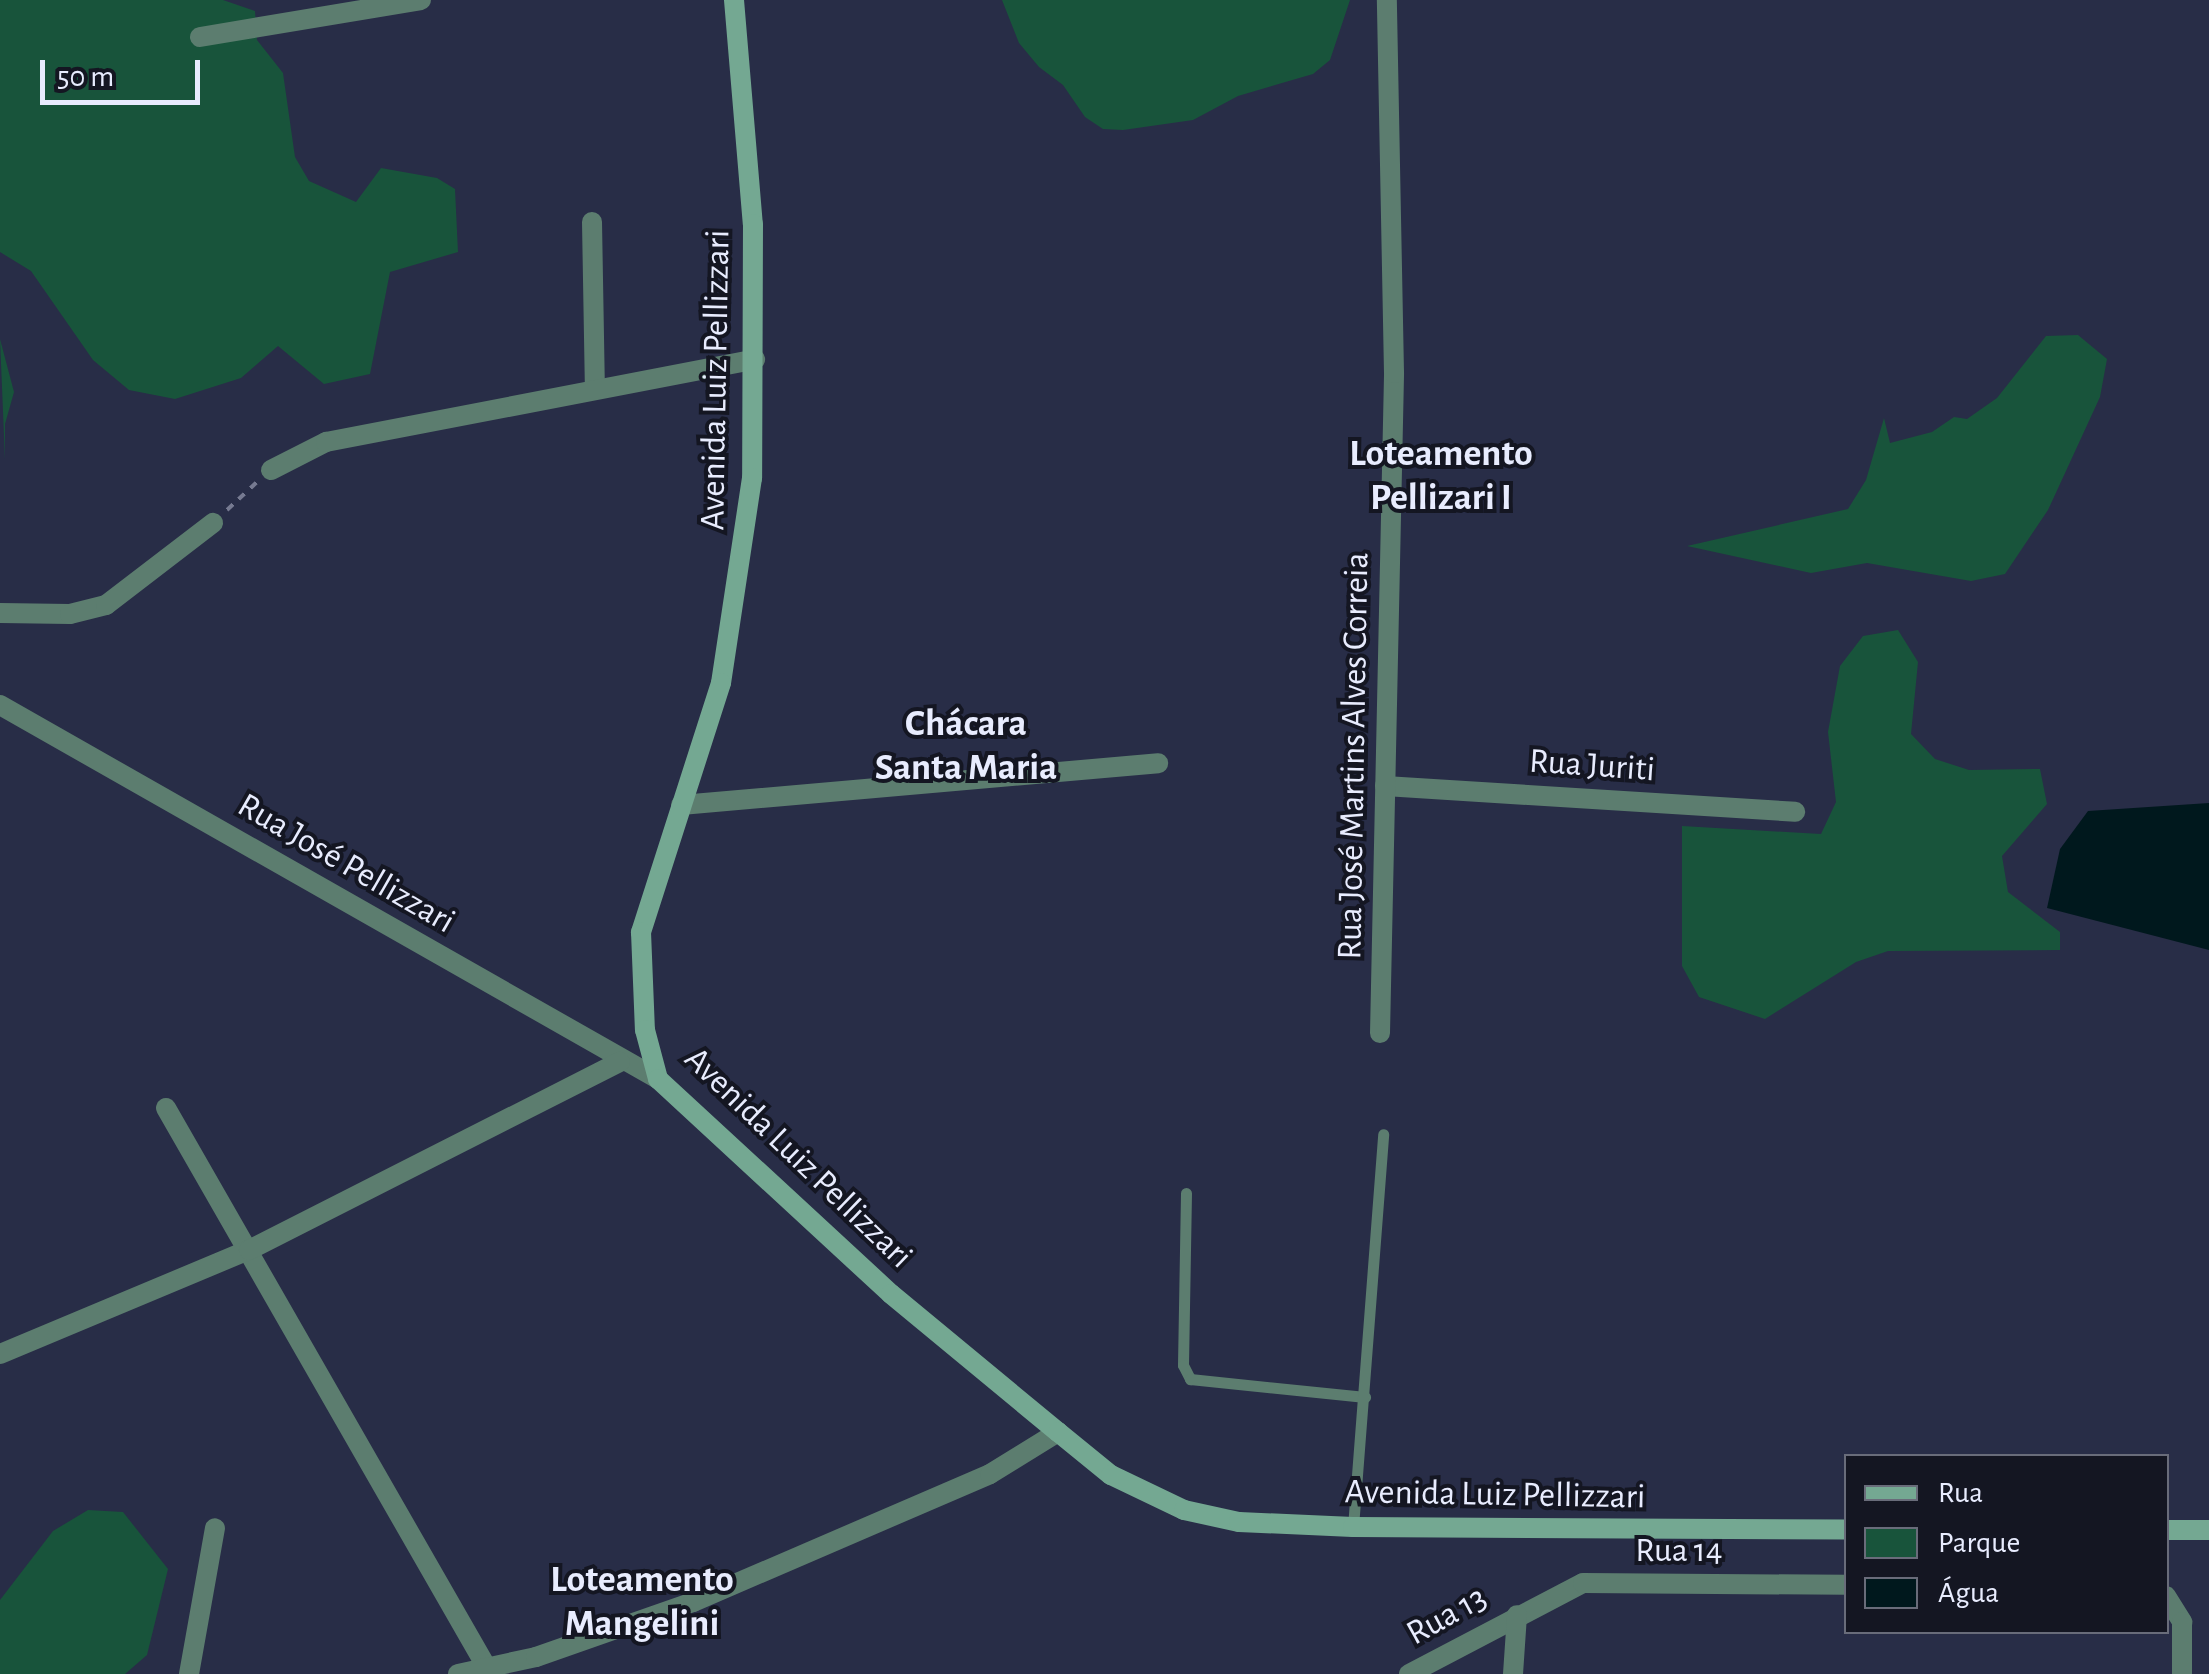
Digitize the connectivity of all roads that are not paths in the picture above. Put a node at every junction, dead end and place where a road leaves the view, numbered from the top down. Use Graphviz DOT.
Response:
graph roads {
  1 [pos="421,0"];
  2 [pos="734,0"];
  3 [pos="1387,0"];
  4 [pos="200,37"];
  5 [pos="592,222"];
  6 [pos="755,359"];
  7 [pos="595,388"];
  8 [pos="270,470"];
  9 [pos="213,523"];
  10 [pos="0,613"];
  11 [pos="0,706"];
  12 [pos="1158,763"];
  13 [pos="1385,786"];
  14 [pos="681,805"];
  15 [pos="1795,812"];
  16 [pos="1380,1033"];
  17 [pos="620,1062"];
  18 [pos="658,1080"];
  19 [pos="166,1108"];
  20 [pos="1383,1134"];
  21 [pos="1186,1193"];
  22 [pos="249,1250"];
  23 [pos="0,1354"];
  24 [pos="1364,1397"];
  25 [pos="1058,1432"];
  26 [pos="1353,1527"];
  27 [pos="215,1528"];
  28 [pos="1844,1530"];
  29 [pos="2169,1530"];
  30 [pos="2209,1530"];
  31 [pos="1844,1585"];
  32 [pos="2170,1598"];
  33 [pos="1518,1615"];
  34 [pos="486,1668"];
  35 [pos="190,1674"];
  36 [pos="458,1674"];
  37 [pos="1408,1674"];
  38 [pos="1514,1674"];
  39 [pos="2182,1674"];
  1 -- 4 [label="street"];
  2 -- 6 [label="main road, Avenida Luiz Pellizzari"];
  3 -- 13 [label="street, Rua José Martins Alves Correia"];
  5 -- 7 [label="street"];
  6 -- 7 [label="street"];
  6 -- 14 [label="main road, Avenida Luiz Pellizzari"];
  7 -- 8 [label="street"];
  9 -- 10 [label="street"];
  11 -- 17 [label="street, Rua José Pellizzari"];
  12 -- 14 [label="street"];
  13 -- 15 [label="street, Rua Juriti"];
  13 -- 16 [label="street, Rua José Martins Alves Correia"];
  14 -- 18 [label="main road, Avenida Luiz Pellizzari"];
  17 -- 18 [label="street, Rua José Pellizzari"];
  17 -- 22 [label="street"];
  18 -- 25 [label="main road, Avenida Luiz Pellizzari"];
  19 -- 22 [label="street"];
  20 -- 24 [label="lane"];
  21 -- 24 [label="lane"];
  22 -- 23 [label="street"];
  22 -- 34 [label="street"];
  24 -- 26 [label="lane"];
  25 -- 26 [label="main road, Avenida Luiz Pellizzari"];
  25 -- 34 [label="street"];
  26 -- 28 [label="main road, Avenida Luiz Pellizzari"];
  27 -- 35 [label="street"];
  29 -- 30 [label="main road"];
  31 -- 33 [label="street, Rua 14"];
  32 -- 39 [label="street"];
  33 -- 37 [label="street, Rua 13"];
  33 -- 38 [label="street"];
  34 -- 36 [label="street"];
}
